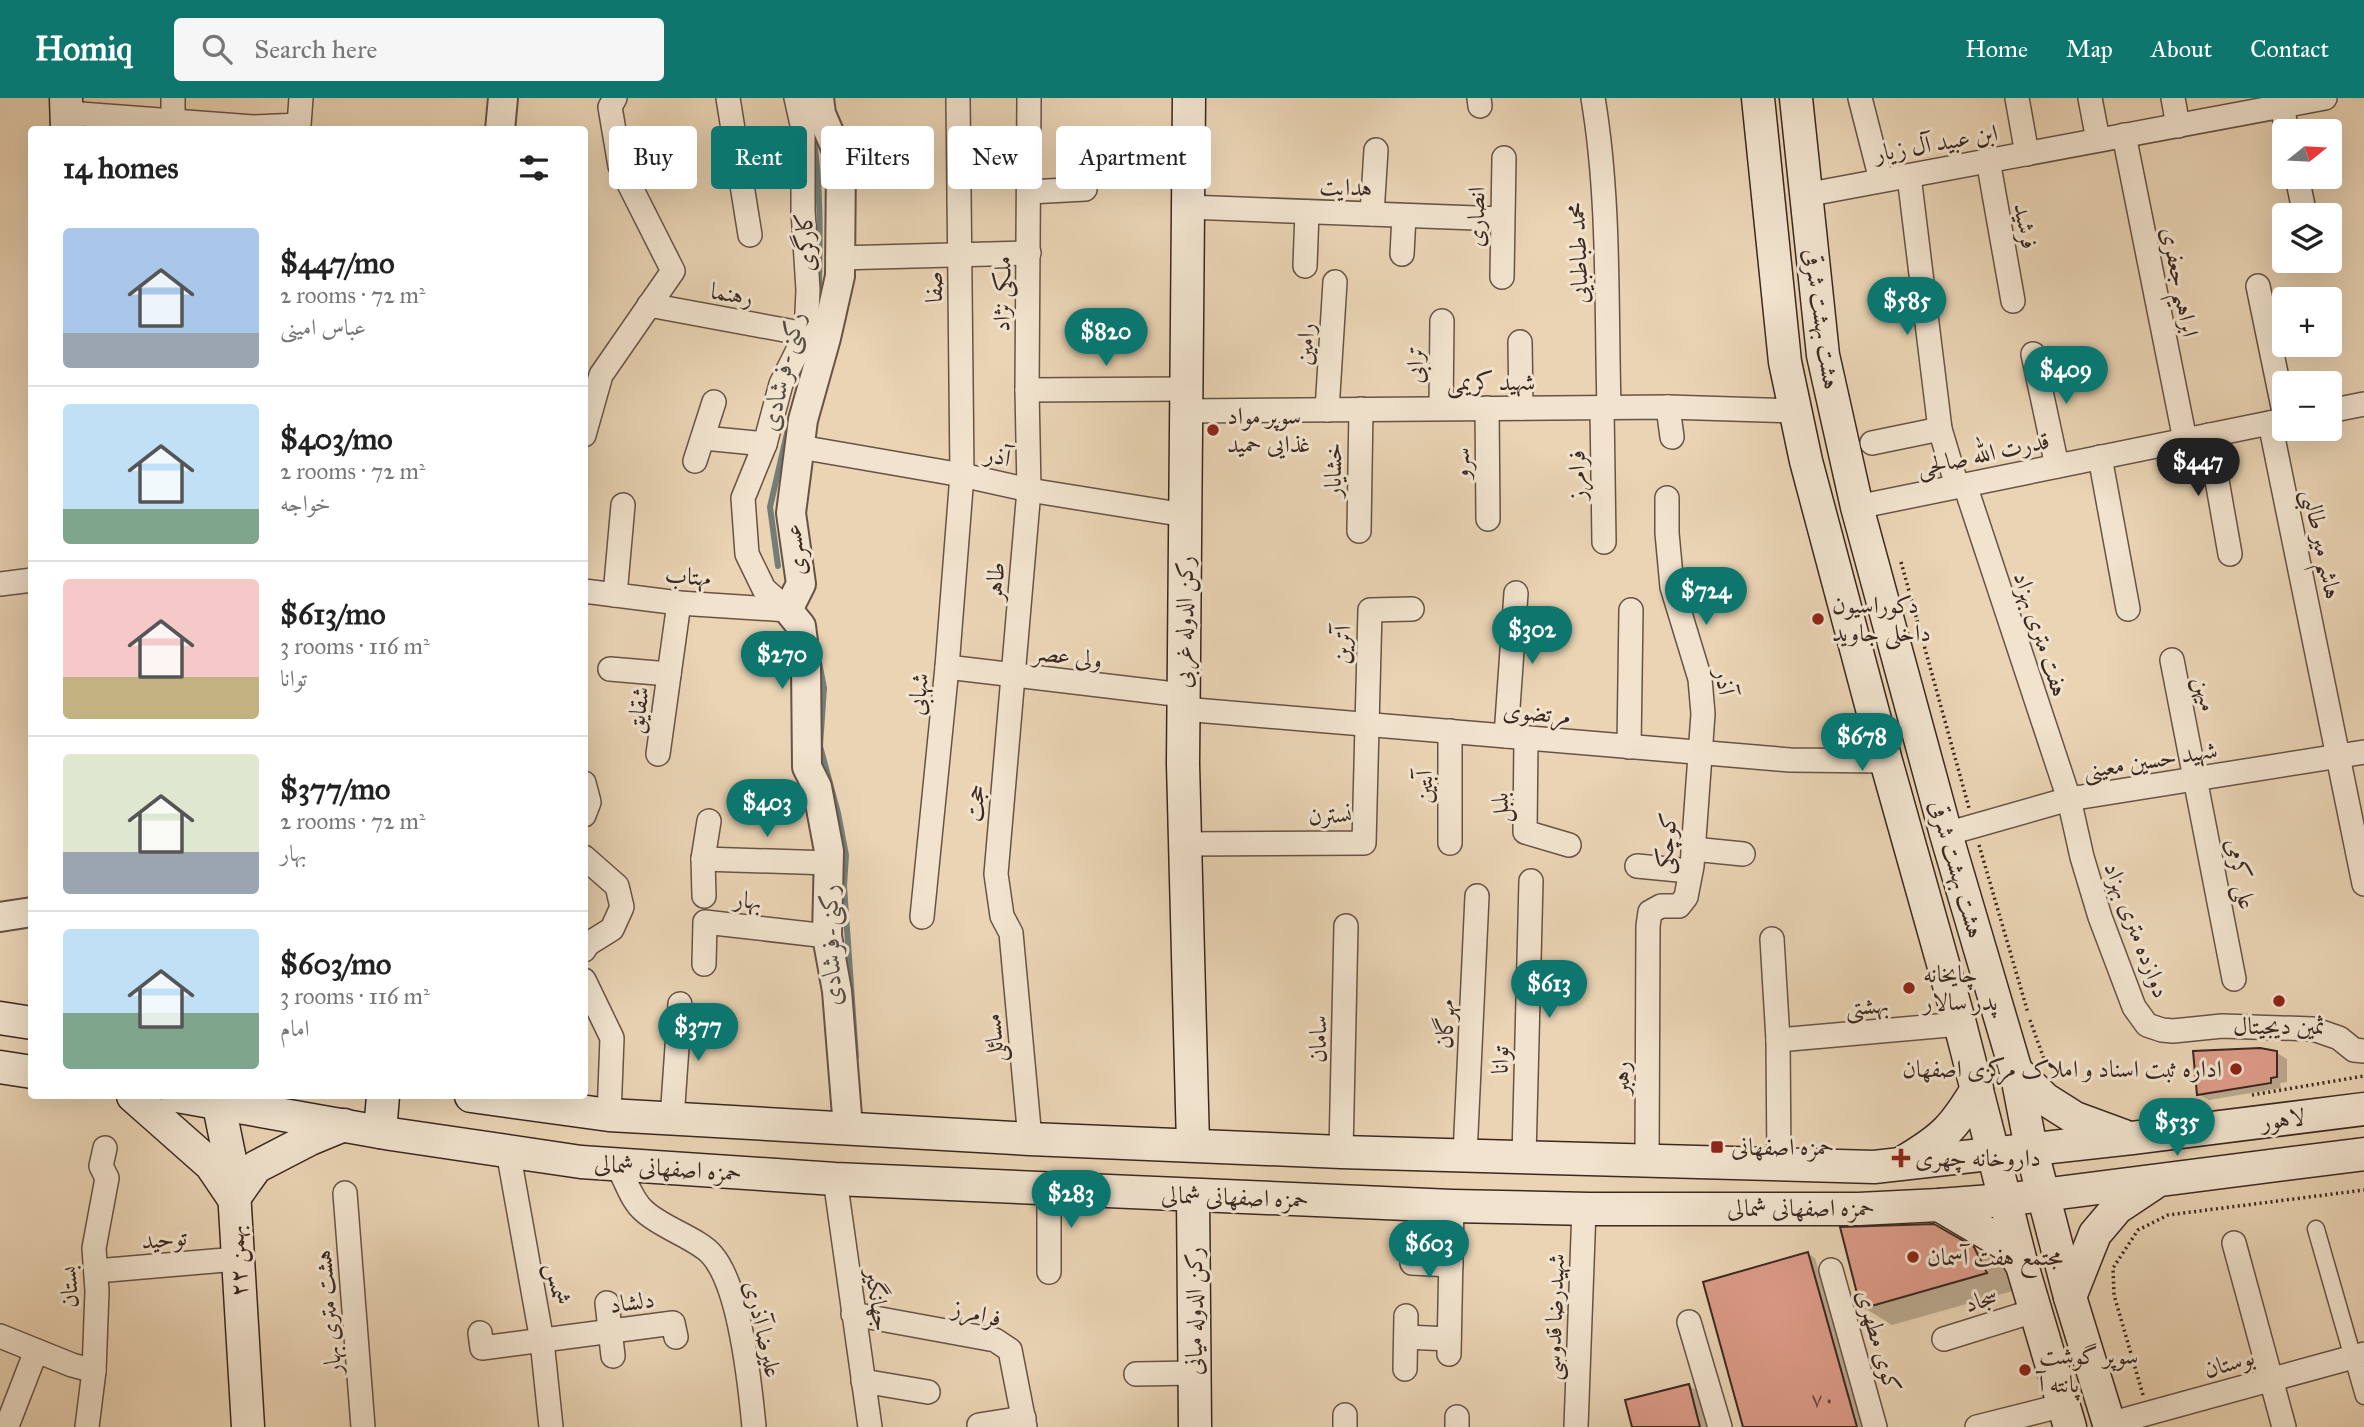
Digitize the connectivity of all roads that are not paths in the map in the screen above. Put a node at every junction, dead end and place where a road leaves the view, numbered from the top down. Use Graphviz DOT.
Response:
graph roads {
  1 [pos="301,98"];
  2 [pos="503,98"];
  3 [pos="615,98"];
  4 [pos="729,98"];
  5 [pos="796,98"];
  6 [pos="958,98"];
  7 [pos="1029,98"];
  8 [pos="1189,98"];
  9 [pos="1593,98"];
  10 [pos="1758,98"];
  11 [pos="1796,98"];
  12 [pos="1860,98"];
  13 [pos="2017,98"];
  14 [pos="2090,98"];
  15 [pos="2173,98"];
  16 [pos="2325,98"];
  17 [pos="821,103"];
  18 [pos="2282,106"];
  19 [pos="173,109"];
  20 [pos="67,113"];
  21 [pos="2285,119"];
  22 [pos="245,126"];
  23 [pos="284,126"];
  24 [pos="500,126"];
  25 [pos="2178,126"];
  26 [pos="2124,135"];
  27 [pos="2098,140"];
  28 [pos="1376,150"];
  29 [pos="2027,154"];
  30 [pos="1504,158"];
  31 [pos="1988,160"];
  32 [pos="1909,176"];
  33 [pos="1881,180"];
  34 [pos="1085,189"];
  35 [pos="1029,192"];
  36 [pos="1805,195"];
  37 [pos="1188,207"];
  38 [pos="1307,212"];
  39 [pos="1372,214"];
  40 [pos="1404,216"];
  41 [pos="1502,219"];
  42 [pos="750,236"];
  43 [pos="1029,253"];
  44 [pos="1402,254"];
  45 [pos="960,255"];
  46 [pos="838,258"];
  47 [pos="1305,266"];
  48 [pos="1502,276"];
  49 [pos="1335,282"];
  50 [pos="2259,286"];
  51 [pos="2013,301"];
  52 [pos="649,305"];
  53 [pos="1442,321"];
  54 [pos="806,334"];
  55 [pos="1520,342"];
  56 [pos="2033,354"];
  57 [pos="2272,372"];
  58 [pos="1027,390"];
  59 [pos="1186,400"];
  60 [pos="714,402"];
  61 [pos="1668,407"];
  62 [pos="1440,408"];
  63 [pos="1487,408"];
  64 [pos="1521,408"];
  65 [pos="1606,408"];
  66 [pos="2363,409"];
  67 [pos="1327,410"];
  68 [pos="1361,410"];
  69 [pos="2342,410"];
  70 [pos="1796,411"];
  71 [pos="2272,420"];
  72 [pos="588,421"];
  73 [pos="1940,429"];
  74 [pos="2209,435"];
  75 [pos="705,438"];
  76 [pos="1672,438"];
  77 [pos="2185,440"];
  78 [pos="2283,441"];
  79 [pos="1872,443"];
  80 [pos="765,444"];
  81 [pos="800,447"];
  82 [pos="2100,457"];
  83 [pos="695,461"];
  84 [pos="2057,466"];
  85 [pos="962,475"];
  86 [pos="1961,486"];
  87 [pos="1029,490"];
  88 [pos="1667,498"];
  89 [pos="623,505"];
  90 [pos="1857,507"];
  91 [pos="1185,515"];
  92 [pos="1488,519"];
  93 [pos="1359,531"];
  94 [pos="1604,542"];
  95 [pos="2230,554"];
  96 [pos="28,580"];
  97 [pos="0,584"];
  98 [pos="588,592"];
  99 [pos="1516,593"];
  100 [pos="615,595"];
  101 [pos="679,603"];
  102 [pos="1412,609"];
  103 [pos="2128,609"];
  104 [pos="788,610"];
  105 [pos="1631,610"];
  106 [pos="2172,660"];
  107 [pos="947,667"];
  108 [pos="610,669"];
  109 [pos="669,674"];
  110 [pos="1014,676"];
  111 [pos="1183,702"];
  112 [pos="1365,724"];
  113 [pos="1450,731"];
  114 [pos="1516,737"];
  115 [pos="1629,747"];
  116 [pos="2364,752"];
  117 [pos="1699,753"];
  118 [pos="658,754"];
  119 [pos="2339,757"];
  120 [pos="1886,761"];
  121 [pos="2196,780"];
  122 [pos="2068,799"];
  123 [pos="709,821"];
  124 [pos="1960,831"];
  125 [pos="1450,843"];
  126 [pos="1184,844"];
  127 [pos="1569,845"];
  128 [pos="1743,853"];
  129 [pos="703,859"];
  130 [pos="1691,860"];
  131 [pos="588,861"];
  132 [pos="830,863"];
  133 [pos="1637,866"];
  134 [pos="1531,881"];
  135 [pos="2364,884"];
  136 [pos="704,896"];
  137 [pos="1477,896"];
  138 [pos="1650,912"];
  139 [pos="28,913"];
  140 [pos="0,917"];
  141 [pos="922,917"];
  142 [pos="1346,926"];
  143 [pos="1011,933"];
  144 [pos="827,936"];
  145 [pos="1772,939"];
  146 [pos="588,944"];
  147 [pos="704,964"];
  148 [pos="2234,979"];
  149 [pos="588,988"];
  150 [pos="680,1004"];
  151 [pos="0,1018"];
  152 [pos="28,1022"];
  153 [pos="1960,1024"];
  154 [pos="1778,1040"];
  155 [pos="2364,1051"];
  156 [pos="2016,1071"];
  157 [pos="1977,1089"];
  158 [pos="136,1099"];
  159 [pos="218,1099"];
  160 [pos="383,1099"];
  161 [pos="511,1099"];
  162 [pos="2364,1109"];
  163 [pos="609,1115"];
  164 [pos="672,1119"];
  165 [pos="344,1125"];
  166 [pos="848,1128"];
  167 [pos="2198,1130"];
  168 [pos="380,1132"];
  169 [pos="919,1132"];
  170 [pos="981,1135"];
  171 [pos="1030,1139"];
  172 [pos="2132,1139"];
  173 [pos="1193,1145"];
  174 [pos="105,1148"];
  175 [pos="2031,1148"];
  176 [pos="508,1151"];
  177 [pos="1341,1152"];
  178 [pos="1993,1154"];
  179 [pos="2364,1154"];
  180 [pos="1465,1155"];
  181 [pos="1524,1157"];
  182 [pos="1647,1160"];
  183 [pos="1779,1164"];
  184 [pos="617,1165"];
  185 [pos="1898,1165"];
  186 [pos="1843,1166"];
  187 [pos="2208,1174"];
  188 [pos="835,1179"];
  189 [pos="2158,1180"];
  190 [pos="903,1182"];
  191 [pos="978,1184"];
  192 [pos="1049,1188"];
  193 [pos="345,1193"];
  194 [pos="2044,1195"];
  195 [pos="1193,1196"];
  196 [pos="234,1198"];
  197 [pos="2004,1200"];
  198 [pos="1939,1205"];
  199 [pos="1452,1206"];
  200 [pos="1584,1209"];
  201 [pos="1844,1209"];
  202 [pos="2316,1229"];
  203 [pos="2234,1243"];
  204 [pos="237,1259"];
  205 [pos="2021,1262"];
  206 [pos="1412,1263"];
  207 [pos="1451,1265"];
  208 [pos="1831,1270"];
  209 [pos="96,1271"];
  210 [pos="1049,1272"];
  211 [pos="2070,1297"];
  212 [pos="607,1303"];
  213 [pos="2034,1311"];
  214 [pos="853,1314"];
  215 [pos="1689,1322"];
  216 [pos="610,1332"];
  217 [pos="480,1333"];
  218 [pos="0,1336"];
  219 [pos="676,1337"];
  220 [pos="1944,1339"];
  221 [pos="542,1341"];
  222 [pos="36,1350"];
  223 [pos="2359,1355"];
  224 [pos="613,1356"];
  225 [pos="1405,1369"];
  226 [pos="94,1371"];
  227 [pos="1194,1373"];
  228 [pos="1136,1374"];
  229 [pos="2270,1379"];
  230 [pos="863,1381"];
  231 [pos="928,1392"];
  232 [pos="2364,1395"];
  233 [pos="2067,1416"];
  234 [pos="1025,1422"];
  235 [pos="979,1425"];
  236 [pos="7,1426"];
  237 [pos="2110,1426"];
  238 [pos="87,1427"];
  239 [pos="248,1427"];
  240 [pos="363,1427"];
  241 [pos="551,1427"];
  242 [pos="754,1427"];
  243 [pos="870,1427"];
  244 [pos="1195,1427"];
  245 [pos="1576,1427"];
  246 [pos="1720,1427"];
  247 [pos="1875,1427"];
  248 [pos="1980,1427"];
  249 [pos="2284,1427"];
  1 -- 23 [label="street"];
  2 -- 24 [label="street"];
  3 -- 52 [label="street"];
  4 -- 42 [label="street"];
  5 -- 54 [label="street, کارگری"];
  6 -- 45 [label="street, صفا"];
  7 -- 35 [label="street, ملکی نژاد"];
  8 -- 37 [label="main road, رکن الدوله غربی"];
  9 -- 65 [label="street, محمد طباطبایی"];
  10 -- 70 [label="main road, هشت بهشت شرقی"];
  11 -- 36 [label="main road, هشت بهشت شرقی"];
  12 -- 33 [label="street"];
  13 -- 29 [label="street"];
  14 -- 27 [label="street"];
  15 -- 25 [label="street"];
  16 -- 18 [label="street, ابن عبید آل زیار"];
  17 -- 46 [label="street, کارگری"];
  18 -- 21 [label="street"];
  18 -- 25 [label="street, ابن عبید آل زیار"];
  19 -- 20 [label="street"];
  19 -- 22 [label="street"];
  25 -- 26 [label="street, ابن عبید آل زیار"];
  26 -- 27 [label="street, ابن عبید آل زیار"];
  26 -- 77 [label="street, ابراهیم جعفری"];
  27 -- 29 [label="street, ابن عبید آل زیار"];
  28 -- 39 [label="street"];
  29 -- 31 [label="street, ابن عبید آل زیار"];
  30 -- 41 [label="street, انصاری"];
  31 -- 32 [label="street, ابن عبید آل زیار"];
  31 -- 51 [label="street, فرشید"];
  32 -- 33 [label="street, ابن عبید آل زیار"];
  32 -- 73 [label="street, هفت متری بهزاد"];
  33 -- 36 [label="street, ابن عبید آل زیار"];
  34 -- 35 [label="street"];
  35 -- 43 [label="street, ملکی نژاد"];
  36 -- 90 [label="main road, هشت بهشت شرقی"];
  37 -- 38 [label="street, هدایت"];
  37 -- 59 [label="main road, رکن الدوله غربی"];
  38 -- 39 [label="street, هدایت"];
  38 -- 47 [label="street"];
  39 -- 40 [label="street, هدایت"];
  40 -- 41 [label="street, هدایت"];
  40 -- 44 [label="street"];
  41 -- 48 [label="street, انصاری"];
  43 -- 45 [label="street"];
  43 -- 58 [label="street, ملکی نژاد"];
  45 -- 46 [label="street"];
  45 -- 85 [label="street, صفا"];
  46 -- 81 [label="street, عسری"];
  49 -- 67 [label="street, رامین"];
  50 -- 57 [label="street, هاشم میر طالبی"];
  52 -- 54 [label="street, رهنما"];
  52 -- 72 [label="street"];
  53 -- 62 [label="street, ترابی"];
  54 -- 80 [label="street, کارگری"];
  55 -- 64 [label="street"];
  56 -- 84 [label="street"];
  58 -- 59 [label="street, شهید کریمی"];
  58 -- 87 [label="street, ملکی نژاد"];
  59 -- 67 [label="street, شهید کریمی"];
  59 -- 91 [label="main road, رکن الدوله غربی"];
  60 -- 75 [label="street"];
  61 -- 65 [label="street, شهید کریمی"];
  61 -- 70 [label="street, شهید کریمی"];
  61 -- 76 [label="street"];
  62 -- 63 [label="street, شهید کریمی"];
  62 -- 68 [label="street, شهید کریمی"];
  63 -- 64 [label="street, شهید کریمی"];
  63 -- 92 [label="street, سرو"];
  64 -- 65 [label="street, شهید کریمی"];
  65 -- 94 [label="street, فرامرز"];
  66 -- 69 [label="street"];
  67 -- 68 [label="street, شهید کریمی"];
  68 -- 93 [label="street, خشایار"];
  70 -- 120 [label="main road, هشت بهشت شرقی"];
  71 -- 74 [label="street, قدرت الله صالحی"];
  73 -- 79 [label="street"];
  73 -- 86 [label="street, هفت متری بهزاد"];
  74 -- 77 [label="street, قدرت الله صالحی"];
  74 -- 95 [label="street"];
  75 -- 80 [label="street"];
  75 -- 83 [label="street"];
  77 -- 82 [label="street, قدرت الله صالحی"];
  78 -- 119 [label="street, هاشم میر طالبی"];
  80 -- 104 [label="street, کارگری"];
  81 -- 85 [label="street, آذر"];
  81 -- 104 [label="street, عسری"];
  82 -- 84 [label="street, قدرت الله صالحی"];
  82 -- 103 [label="street"];
  84 -- 86 [label="street, قدرت الله صالحی"];
  85 -- 87 [label="street, آذر"];
  85 -- 107 [label="street, شهابی"];
  86 -- 90 [label="street, قدرت الله صالحی"];
  86 -- 122 [label="street, هفت متری بهزاد"];
  87 -- 91 [label="street, آذر"];
  87 -- 110 [label="street, طاهر"];
  88 -- 117 [label="street, آذر"];
  89 -- 100 [label="street"];
  90 -- 124 [label="main road, هشت بهشت شرقی"];
  91 -- 111 [label="main road, رکن الدوله غربی"];
  96 -- 97 [label="street"];
  98 -- 100 [label="street, مهتاب"];
  99 -- 114 [label="street"];
  100 -- 101 [label="street, مهتاب"];
  101 -- 104 [label="street, مهتاب"];
  101 -- 109 [label="street, شقایق"];
  102 -- 112 [label="street, آترین"];
  104 -- 132 [label="street, عسری"];
  105 -- 115 [label="street"];
  106 -- 121 [label="street, میهن"];
  107 -- 110 [label="street, ولی عصر"];
  107 -- 141 [label="street, شهابی"];
  108 -- 109 [label="street, شقایق"];
  109 -- 118 [label="street, شقایق"];
  110 -- 111 [label="street, ولی عصر"];
  110 -- 143 [label="street, حجت"];
  111 -- 112 [label="street, مرتضوی"];
  111 -- 126 [label="main road, رکن الدوله غربی"];
  112 -- 113 [label="street, مرتضوی"];
  112 -- 126 [label="street, نسترن"];
  113 -- 114 [label="street, مرتضوی"];
  113 -- 125 [label="street, آبتین"];
  114 -- 115 [label="street, مرتضوی"];
  114 -- 127 [label="street, بلبل"];
  115 -- 117 [label="street, مرتضوی"];
  116 -- 119 [label="street, شهید حسین معینی"];
  117 -- 120 [label="street, مرتضوی"];
  117 -- 130 [label="street, کوچکی"];
  119 -- 121 [label="street, شهید حسین معینی"];
  119 -- 135 [label="street, هاشم میر طالبی"];
  120 -- 153 [label="main road, هشت بهشت شرقی"];
  121 -- 122 [label="street, شهید حسین معینی"];
  121 -- 148 [label="street, علی کرمی"];
  122 -- 124 [label="street, شهید حسین معینی"];
  122 -- 155 [label="street, دوازده متری بهزاد"];
  123 -- 129 [label="street"];
  124 -- 156 [label="main road, هشت بهشت شرقی"];
  126 -- 173 [label="main road, رکن الدوله غربی"];
  128 -- 130 [label="street"];
  129 -- 132 [label="street"];
  129 -- 136 [label="street"];
  130 -- 133 [label="street"];
  130 -- 138 [label="street, کوچکی"];
  131 -- 146 [label="street"];
  132 -- 144 [label="street, عسری"];
  134 -- 181 [label="street, توانا"];
  137 -- 180 [label="street, مهرگان"];
  138 -- 182 [label="street, رهبر"];
  139 -- 140 [label="street"];
  142 -- 177 [label="street, سامان"];
  143 -- 171 [label="street, مسائلی"];
  144 -- 147 [label="street, بهار"];
  144 -- 166 [label="street, عسری"];
  145 -- 154 [label="street"];
  149 -- 163 [label="street"];
  150 -- 164 [label="street"];
  151 -- 152 [label="main road"];
  153 -- 154 [label="street, بهشتی"];
  153 -- 157 [label="main road, هشت بهشت شرقی"];
  154 -- 183 [label="street"];
  156 -- 172 [label="main road"];
  156 -- 175 [label="main road, هشت بهشت شرقی"];
  157 -- 178 [label="main road, هشت بهشت شرقی"];
  157 -- 185 [label="main road"];
  158 -- 196 [label="main road"];
  159 -- 165 [label="main road, حمزه اصفهانی شمالی"];
  159 -- 196 [label="main road, ۲۲ بهمن"];
  160 -- 168 [label="main road"];
  161 -- 163 [label="main road, حمزه اصفهانی شمالی"];
  162 -- 167 [label="main road, لاهور"];
  163 -- 164 [label="main road, حمزه اصفهانی شمالی"];
  164 -- 166 [label="main road, حمزه اصفهانی شمالی"];
  165 -- 168 [label="main road, حمزه اصفهانی شمالی"];
  165 -- 196 [label="main road"];
  166 -- 169 [label="main road, حمزه اصفهانی شمالی"];
  167 -- 172 [label="main road, لاهور"];
  167 -- 187 [label="main road"];
  168 -- 176 [label="main road, حمزه اصفهانی شمالی"];
  169 -- 170 [label="main road, حمزه اصفهانی شمالی"];
  169 -- 190 [label="main road"];
  170 -- 171 [label="main road, حمزه اصفهانی شمالی"];
  170 -- 191 [label="main road"];
  171 -- 173 [label="main road, حمزه اصفهانی شمالی"];
  172 -- 175 [label="main road, لاهور"];
  173 -- 177 [label="main road, حمزه اصفهانی شمالی"];
  174 -- 209 [label="street, بستان"];
  175 -- 178 [label="main road, لاهور"];
  175 -- 194 [label="main road, هشت بهشت شرقی"];
  176 -- 184 [label="main road, حمزه اصفهانی شمالی"];
  176 -- 221 [label="street, شمس"];
  177 -- 180 [label="main road, حمزه اصفهانی شمالی"];
  178 -- 185 [label="main road, حمزه اصفهانی شمالی"];
  178 -- 197 [label="main road, هشت بهشت شرقی"];
  179 -- 187 [label="main road, لاهور"];
  180 -- 181 [label="main road, حمزه اصفهانی شمالی"];
  181 -- 182 [label="main road, حمزه اصفهانی شمالی"];
  182 -- 183 [label="main road, حمزه اصفهانی شمالی"];
  183 -- 186 [label="main road, حمزه اصفهانی شمالی"];
  184 -- 188 [label="main road, حمزه اصفهانی شمالی"];
  184 -- 242 [label="street, علیرضا آذری"];
  185 -- 186 [label="main road, حمزه اصفهانی شمالی"];
  186 -- 201 [label="main road"];
  187 -- 189 [label="main road, لاهور"];
  188 -- 190 [label="main road, حمزه اصفهانی شمالی"];
  188 -- 214 [label="street, جهانگیر"];
  189 -- 194 [label="main road, لاهور"];
  189 -- 211 [label="main road"];
  190 -- 191 [label="main road, حمزه اصفهانی شمالی"];
  191 -- 192 [label="main road, حمزه اصفهانی شمالی"];
  192 -- 195 [label="main road, حمزه اصفهانی شمالی"];
  192 -- 210 [label="street"];
  193 -- 240 [label="street, هشت متری بهار"];
  194 -- 197 [label="main road, لاهور"];
  194 -- 211 [label="main road, هشت بهشت شرقی"];
  195 -- 199 [label="main road, حمزه اصفهانی شمالی"];
  195 -- 227 [label="main road, رکن الدوله میانی"];
  196 -- 204 [label="main road, ۲۲ بهمن"];
  197 -- 198 [label="main road, حمزه اصفهانی شمالی"];
  197 -- 205 [label="main road, هشت بهشت شرقی"];
  198 -- 201 [label="main road, حمزه اصفهانی شمالی"];
  198 -- 205 [label="main road"];
  199 -- 200 [label="main road, حمزه اصفهانی شمالی"];
  199 -- 207 [label="street"];
  200 -- 201 [label="main road, حمزه اصفهانی شمالی"];
  200 -- 245 [label="street, شهیدرضا قدوسی"];
  202 -- 223 [label="street"];
  203 -- 229 [label="street"];
  204 -- 209 [label="street, توحید"];
  204 -- 239 [label="main road, ۲۲ بهمن"];
  205 -- 213 [label="main road, هشت بهشت شرقی"];
  206 -- 207 [label="street"];
  207 -- 225 [label="street"];
  208 -- 247 [label="street, کوی مطهری"];
  209 -- 226 [label="street, بستان"];
  211 -- 237 [label="main road, هشت بهشت شرقی"];
  212 -- 216 [label="street"];
  213 -- 220 [label="street, سجاد"];
  213 -- 233 [label="main road, هشت بهشت شرقی"];
  214 -- 230 [label="street, جهانگیر"];
  214 -- 234 [label="street, فرامرز"];
  215 -- 246 [label="street"];
  216 -- 219 [label="street, دلشاد"];
  216 -- 221 [label="street, دلشاد"];
  216 -- 224 [label="street"];
  217 -- 221 [label="street"];
  218 -- 222 [label="street"];
  221 -- 241 [label="street, شمس"];
  222 -- 226 [label="street"];
  222 -- 236 [label="street"];
  223 -- 229 [label="street, بوستان"];
  223 -- 232 [label="street"];
  226 -- 238 [label="street, بستان"];
  227 -- 228 [label="street"];
  227 -- 244 [label="main road, رکن الدوله میانی"];
  229 -- 237 [label="street, بوستان"];
  229 -- 249 [label="street"];
  230 -- 231 [label="street"];
  230 -- 243 [label="street, جهانگیر"];
  233 -- 248 [label="street"];
  234 -- 235 [label="street"];
}
